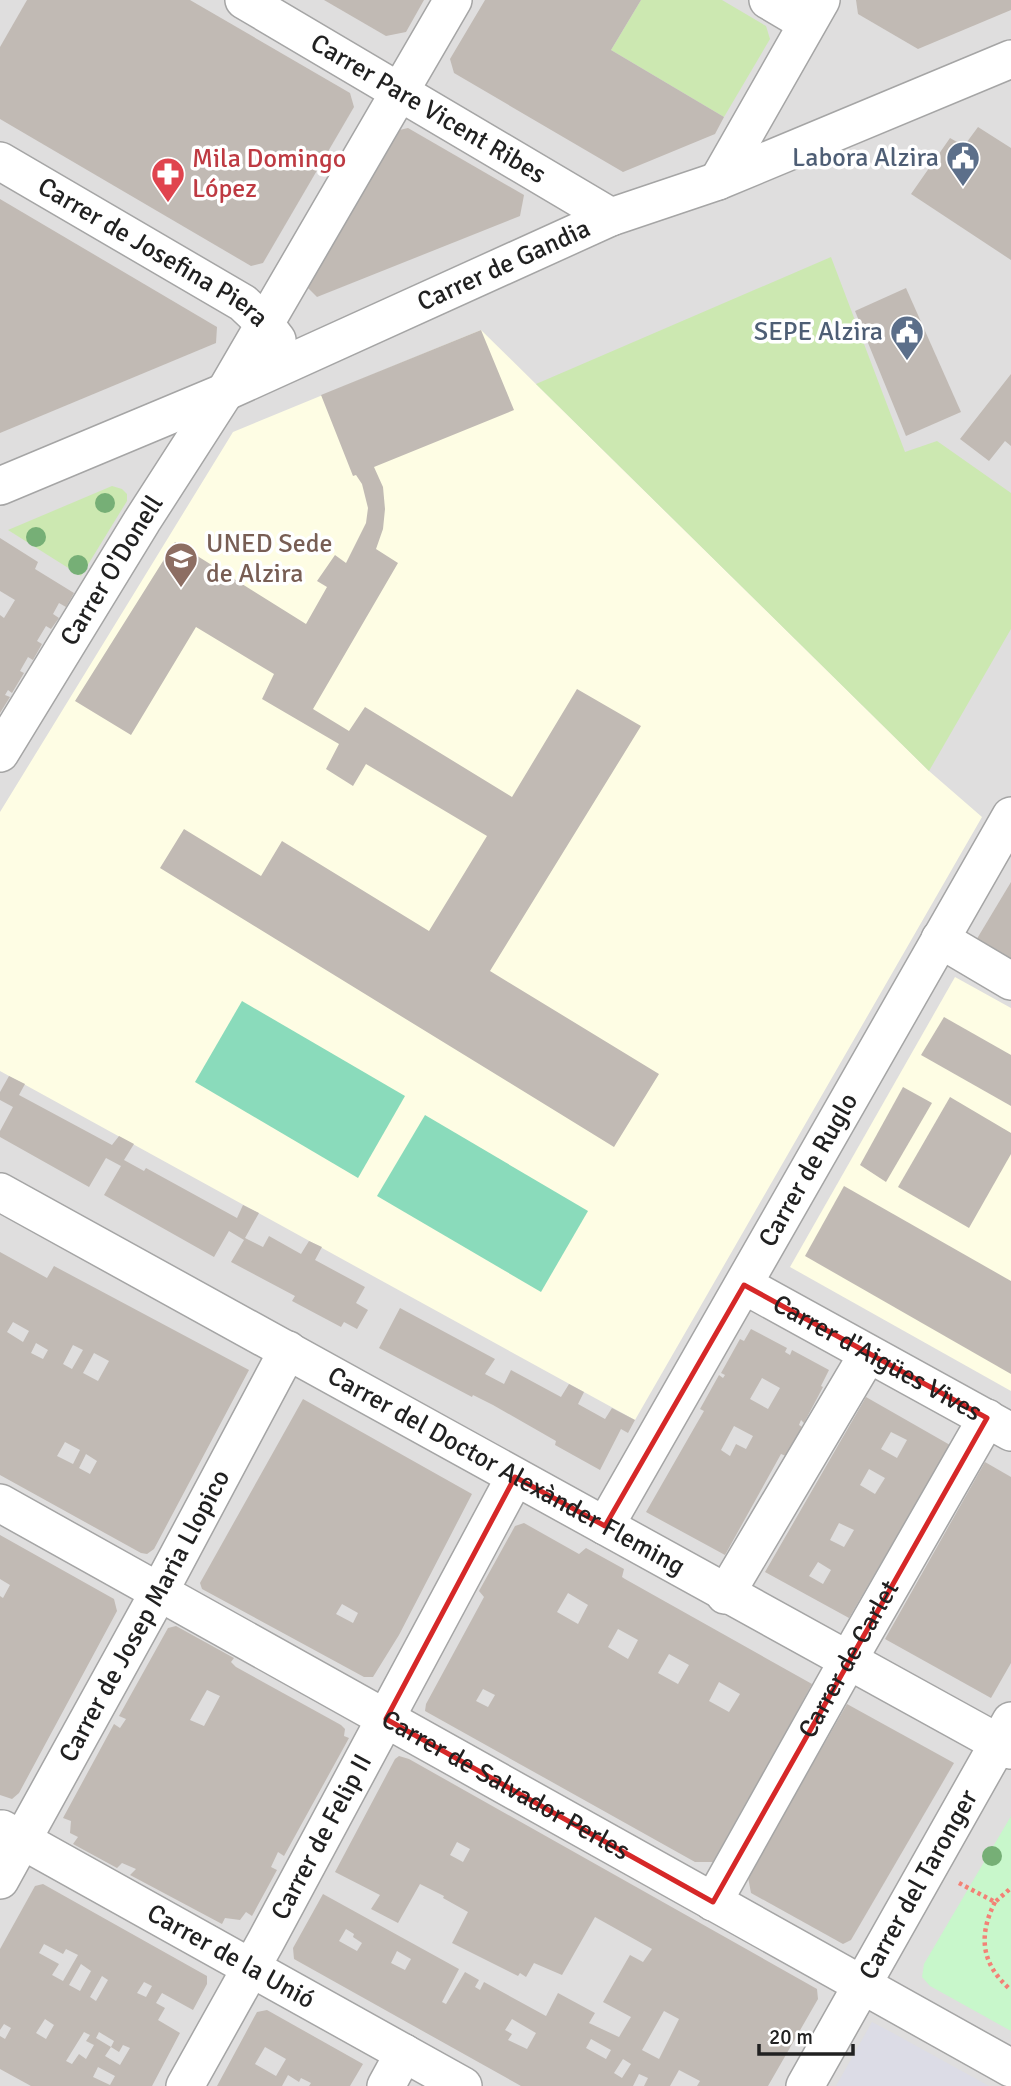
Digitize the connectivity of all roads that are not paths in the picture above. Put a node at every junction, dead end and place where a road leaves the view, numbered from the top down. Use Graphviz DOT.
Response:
graph roads {
  1 [pos="244,0"];
  2 [pos="453,0"];
  3 [pos="768,0"];
  4 [pos="814,12"];
  5 [pos="1011,59"];
  6 [pos="399,91"];
  7 [pos="0,161"];
  8 [pos="718,181"];
  9 [pos="611,217"];
  10 [pos="264,323"];
  11 [pos="293,361"];
  12 [pos="225,392"];
  13 [pos="2,483"];
  14 [pos="0,753"];
  15 [pos="1011,816"];
  16 [pos="940,939"];
  17 [pos="1011,981"];
  18 [pos="0,1192"];
  19 [pos="744,1285"];
  20 [pos="288,1350"];
  21 [pos="868,1354"];
  22 [pos="999,1425"];
  23 [pos="515,1477"];
  24 [pos="0,1503"];
  25 [pos="605,1525"];
  26 [pos="159,1592"];
  27 [pos="725,1594"];
  28 [pos="848,1661"];
  29 [pos="386,1718"];
  30 [pos="1007,1738"];
  31 [pos="11,1834"];
  32 [pos="0,1880"];
  33 [pos="713,1902"];
  34 [pos="250,1968"];
  35 [pos="862,1986"];
  36 [pos="404,2053"];
  37 [pos="1011,2068"];
  38 [pos="185,2086"];
  39 [pos="386,2086"];
  40 [pos="463,2086"];
  41 [pos="805,2086"];
  1 -- 6 [label="street, Carrer Pare Vicent Ribes"];
  2 -- 6 [label="street, Carrer O'Donell"];
  3 -- 4 [label="street"];
  4 -- 8 [label="street"];
  5 -- 8 [label="street, Carrer de Gandia"];
  6 -- 9 [label="street, Carrer Pare Vicent Ribes"];
  6 -- 10 [label="street, Carrer O'Donell"];
  7 -- 10 [label="street, Carrer de Josefina Piera"];
  8 -- 9 [label="street, Carrer de Gandia"];
  9 -- 11 [label="street, Carrer de Gandia"];
  10 -- 11 [label="street, Carrer de Josefina Piera"];
  10 -- 12 [label="street, Carrer O'Donell"];
  11 -- 12 [label="street, Carrer de Gandia"];
  12 -- 13 [label="street, Carrer de Gandia"];
  12 -- 14 [label="street, Carrer O'Donell"];
  15 -- 16 [label="street, Carrer de Ruglo"];
  16 -- 17 [label="street"];
  16 -- 19 [label="street, Carrer de Ruglo"];
  18 -- 20 [label="street, Carrer del Doctor Alexànder Fleming"];
  19 -- 21 [label="street, Carrer d'Aigües Vives"];
  19 -- 25 [label="street, Carrer de Ruglo"];
  20 -- 23 [label="street, Carrer del Doctor Alexànder Fleming"];
  20 -- 26 [label="street, Carrer de Josep Maria Llopico"];
  21 -- 22 [label="street, Carrer d'Aigües Vives"];
  21 -- 27 [label="street"];
  22 -- 28 [label="street, Carrer de Carlet"];
  23 -- 25 [label="street, Carrer del Doctor Alexànder Fleming"];
  23 -- 29 [label="street, Carrer de Felip II"];
  24 -- 26 [label="street, Carrer de Salvador Perles"];
  25 -- 27 [label="street, Carrer del Doctor Alexànder Fleming"];
  26 -- 29 [label="street, Carrer de Salvador Perles"];
  26 -- 31 [label="street, Carrer de Josep Maria Llopico"];
  27 -- 28 [label="street, Carrer del Doctor Alexànder Fleming"];
  28 -- 30 [label="street, Carrer del Doctor Alexànder Fleming"];
  28 -- 33 [label="street, Carrer de Carlet"];
  29 -- 33 [label="street, Carrer de Salvador Perles"];
  29 -- 34 [label="street, Carrer de Felip II"];
  30 -- 35 [label="street, Carrer del Taronger"];
  31 -- 32 [label="street, Carrer de Josep Maria Llopico"];
  31 -- 34 [label="street, Carrer de la Unió"];
  33 -- 35 [label="street, Carrer de Salvador Perles"];
  34 -- 36 [label="street, Carrer de la Unió"];
  34 -- 38 [label="street, Carrer de Felip II"];
  35 -- 37 [label="street, Carrer de Salvador Perles"];
  35 -- 41 [label="street, Carrer del Taronger"];
  36 -- 39 [label="street"];
  36 -- 40 [label="street, Carrer de la Unió"];
}
